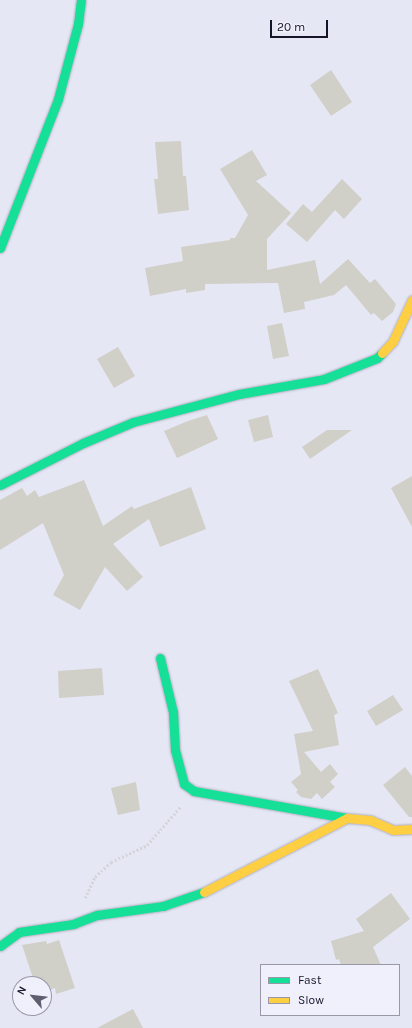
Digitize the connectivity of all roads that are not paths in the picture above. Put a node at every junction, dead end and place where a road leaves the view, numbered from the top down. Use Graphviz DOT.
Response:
graph roads {
  1 [pos="81,0"];
  2 [pos="0,248"];
  3 [pos="412,300"];
  4 [pos="0,485"];
  5 [pos="160,658"];
  6 [pos="347,818"];
  7 [pos="412,829"];
  8 [pos="0,946"];
  1 -- 2 [label="street"];
  3 -- 4 [label="street"];
  5 -- 6 [label="street"];
  6 -- 7 [label="street"];
  6 -- 8 [label="street"];
}
